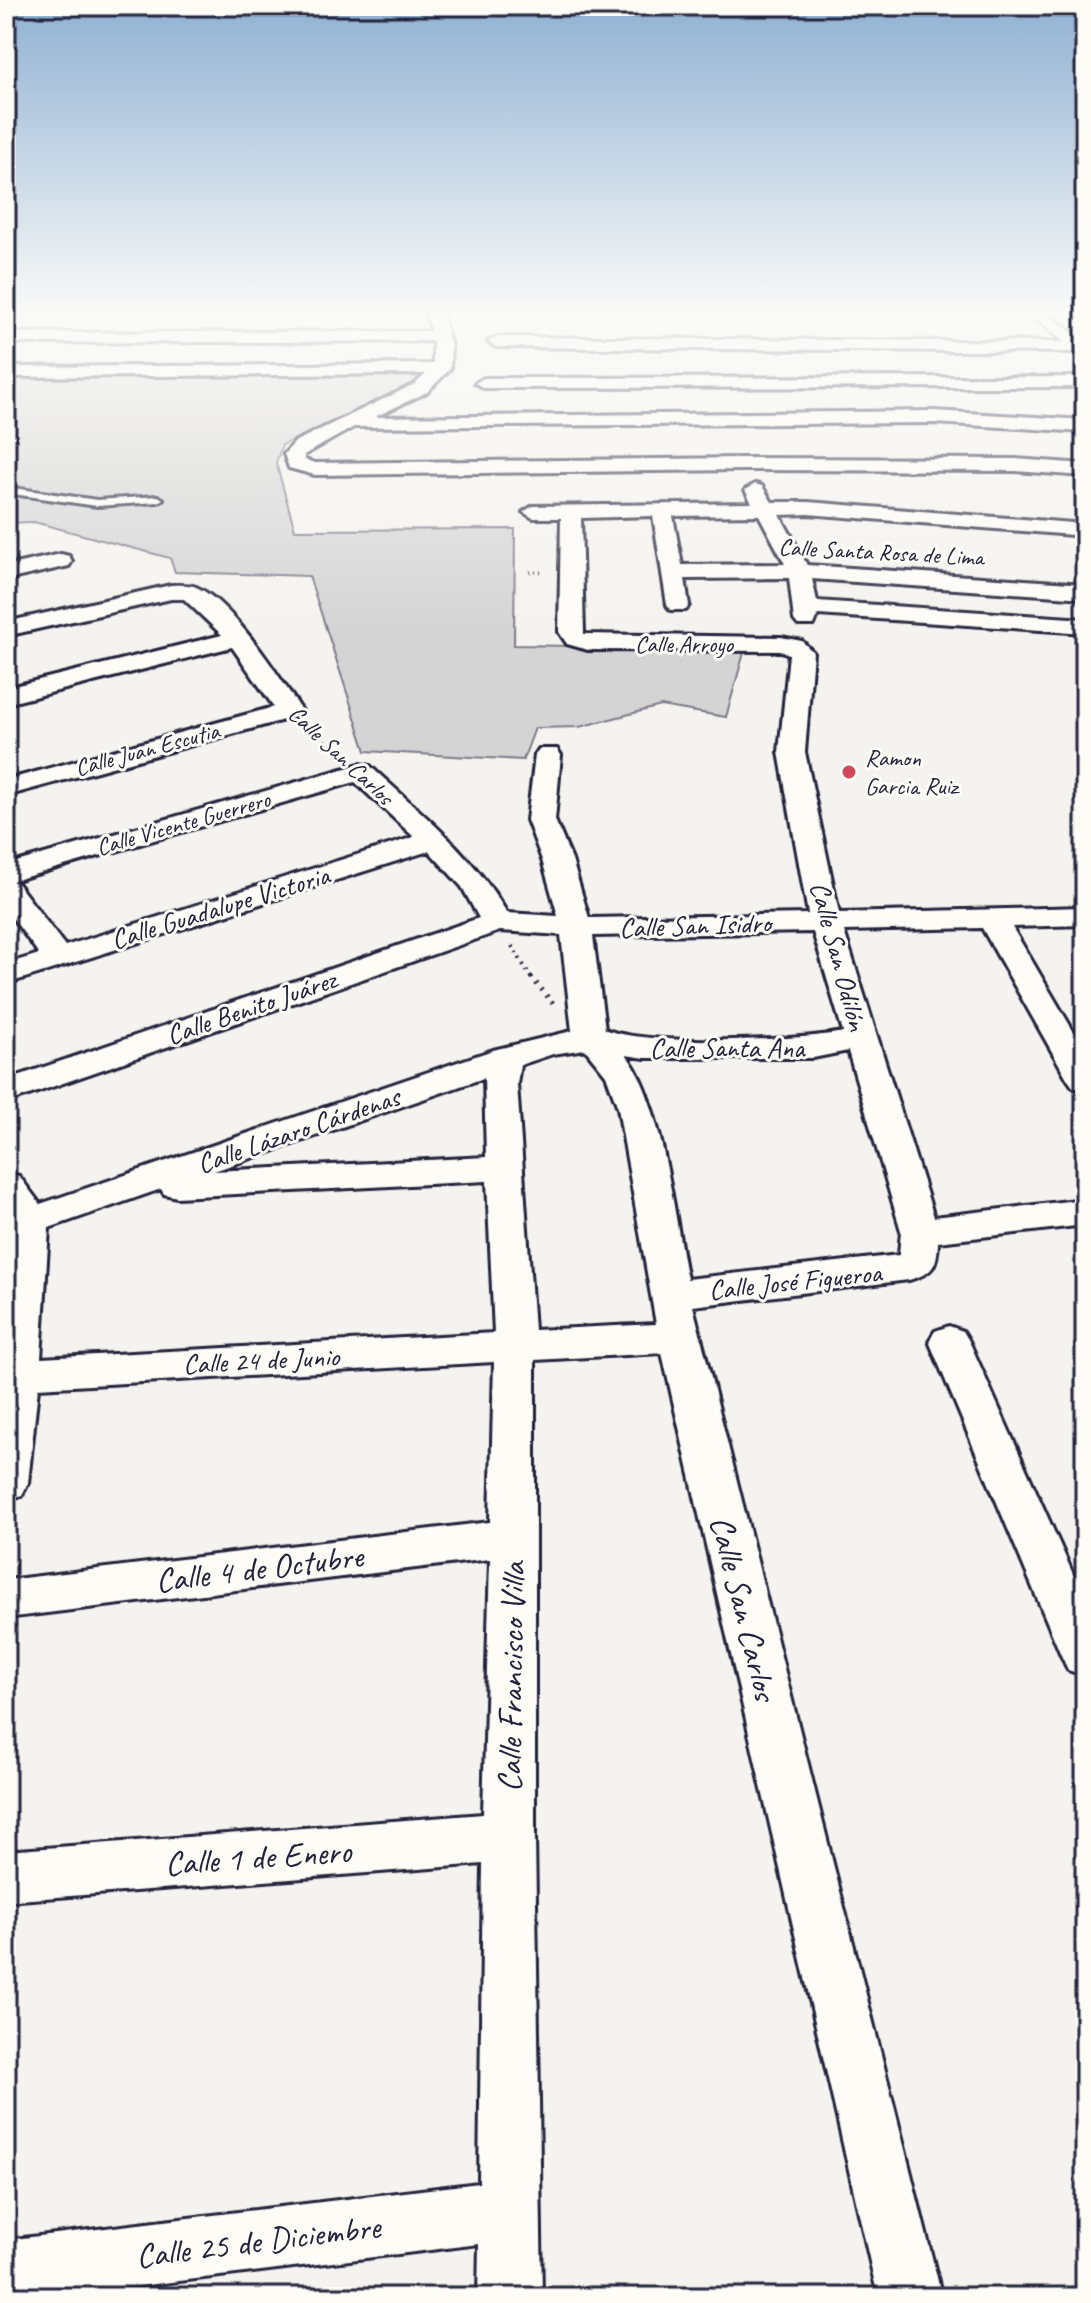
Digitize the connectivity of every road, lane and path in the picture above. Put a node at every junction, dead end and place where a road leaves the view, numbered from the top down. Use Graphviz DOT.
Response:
graph roads {
  1 [pos="350,420"];
  2 [pos="657,420"];
  3 [pos="716,420"];
  4 [pos="992,420"];
  5 [pos="344,423"];
  6 [pos="1085,426"];
  7 [pos="742,464"];
  8 [pos="1085,470"];
  9 [pos="6,490"];
  10 [pos="158,499"];
  11 [pos="765,508"];
  12 [pos="662,510"];
  13 [pos="533,512"];
  14 [pos="571,512"];
  15 [pos="1085,530"];
  16 [pos="61,561"];
  17 [pos="798,571"];
  18 [pos="674,572"];
  19 [pos="6,573"];
  20 [pos="1085,591"];
  21 [pos="678,605"];
  22 [pos="803,624"];
  23 [pos="1085,626"];
  24 [pos="6,629"];
  25 [pos="237,639"];
  26 [pos="6,696"];
  27 [pos="289,711"];
  28 [pos="548,755"];
  29 [pos="360,772"];
  30 [pos="6,788"];
  31 [pos="434,840"];
  32 [pos="6,874"];
  33 [pos="6,889"];
  34 [pos="1085,916"];
  35 [pos="992,918"];
  36 [pos="825,921"];
  37 [pos="516,923"];
  38 [pos="576,927"];
  39 [pos="58,958"];
  40 [pos="6,974"];
  41 [pos="590,1033"];
  42 [pos="861,1039"];
  43 [pos="505,1057"];
  44 [pos="1085,1080"];
  45 [pos="6,1092"];
  46 [pos="506,1168"];
  47 [pos="6,1185"];
  48 [pos="135,1187"];
  49 [pos="1085,1212"];
  50 [pos="18,1224"];
  51 [pos="919,1247"];
  52 [pos="675,1316"];
  53 [pos="949,1341"];
  54 [pos="515,1344"];
  55 [pos="12,1375"];
  56 [pos="6,1483"];
  57 [pos="513,1538"];
  58 [pos="6,1599"];
  59 [pos="1085,1655"];
  60 [pos="509,1837"];
  61 [pos="6,1876"];
  62 [pos="509,2210"];
  63 [pos="6,2271"];
  64 [pos="510,2297"];
  65 [pos="910,2297"];
  1 -- 5 [label="street"];
  2 -- 5 [label="street"];
  3 -- 7 [label="street, Calle San Odilón"];
  4 -- 6 [label="street"];
  5 -- 7 [label="street"];
  7 -- 8 [label="street"];
  7 -- 11 [label="street, Calle San Odilón"];
  9 -- 10 [label="lane"];
  11 -- 12 [label="street"];
  11 -- 15 [label="street"];
  11 -- 17 [label="street, Calle San Odilón"];
  12 -- 14 [label="street"];
  12 -- 18 [label="street"];
  13 -- 14 [label="street"];
  14 -- 22 [label="street, Calle Arroyo"];
  16 -- 19 [label="street"];
  17 -- 18 [label="street, Calle Santa Rosa de Lima"];
  17 -- 20 [label="street, Calle Santa Rosa de Lima"];
  17 -- 22 [label="street, Calle San Odilón"];
  18 -- 21 [label="street"];
  22 -- 23 [label="street, Calle Arroyo"];
  22 -- 36 [label="street, Calle San Odilón"];
  24 -- 25 [label="street, Calle San Carlos"];
  25 -- 26 [label="street"];
  25 -- 27 [label="street, Calle San Carlos"];
  27 -- 29 [label="path, Calle San Carlos"];
  27 -- 30 [label="street, Calle Juan Escutia"];
  28 -- 38 [label="street"];
  29 -- 31 [label="street, Calle San Carlos"];
  29 -- 32 [label="street, Calle Vicente Guerrero"];
  31 -- 37 [label="street, Calle San Carlos"];
  31 -- 39 [label="street, Calle Guadalupe Victoria"];
  33 -- 39 [label="street"];
  34 -- 35 [label="street, Calle San Isidro"];
  35 -- 36 [label="street, Calle San Isidro"];
  35 -- 44 [label="street"];
  36 -- 38 [label="street, Calle San Isidro"];
  36 -- 42 [label="street, Calle San Odilón"];
  37 -- 38 [label="street, Calle San Isidro"];
  37 -- 41 [label="path"];
  37 -- 45 [label="street, Calle Benito Juárez"];
  38 -- 41 [label="street"];
  39 -- 40 [label="street, Calle Guadalupe Victoria"];
  41 -- 42 [label="street, Calle Santa Ana"];
  41 -- 43 [label="street, Calle Lázaro Cárdenas"];
  41 -- 52 [label="street, Calle San Carlos"];
  42 -- 51 [label="street, Calle San Odilón"];
  43 -- 46 [label="street, Calle Francisco Villa"];
  43 -- 48 [label="street, Calle Lázaro Cárdenas"];
  46 -- 48 [label="street"];
  46 -- 54 [label="street, Calle Francisco Villa"];
  47 -- 50 [label="street"];
  48 -- 50 [label="street, Calle Lázaro Cárdenas"];
  49 -- 51 [label="street, Calle José Figueroa"];
  50 -- 55 [label="street"];
  51 -- 52 [label="street, Calle José Figueroa"];
  52 -- 54 [label="street, Calle José Figueroa"];
  52 -- 65 [label="street, Calle San Carlos"];
  53 -- 59 [label="street"];
  54 -- 55 [label="street, Calle 24 de Junio"];
  54 -- 57 [label="street, Calle Francisco Villa"];
  55 -- 56 [label="street"];
  57 -- 58 [label="street, Calle 4 de Octubre"];
  57 -- 60 [label="street, Calle Francisco Villa"];
  60 -- 61 [label="street, Calle 1 de Enero"];
  60 -- 62 [label="street, Calle Francisco Villa"];
  62 -- 63 [label="street, Calle 25 de Diciembre"];
  62 -- 64 [label="street, Calle Francisco Villa"];
}
